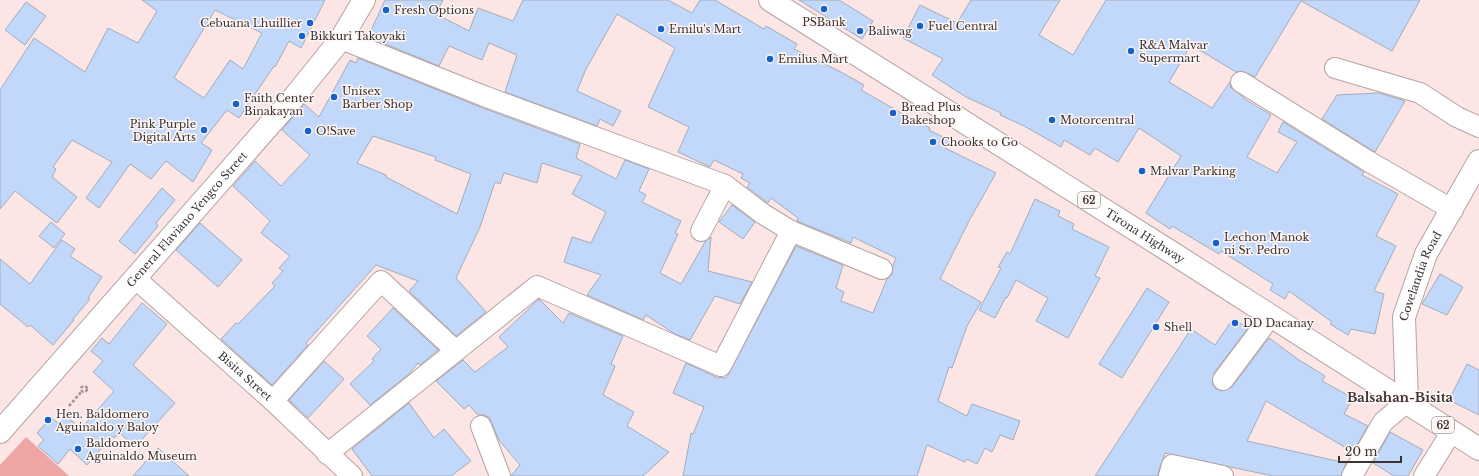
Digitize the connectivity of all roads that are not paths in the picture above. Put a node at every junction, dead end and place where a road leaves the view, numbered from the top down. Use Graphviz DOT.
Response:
graph roads {
  1 [pos="364,0"];
  2 [pos="770,0"];
  3 [pos="341,39"];
  4 [pos="1335,68"];
  5 [pos="1241,82"];
  6 [pos="1479,127"];
  7 [pos="1479,161"];
  8 [pos="725,185"];
  9 [pos="1453,210"];
  10 [pos="701,231"];
  11 [pos="791,231"];
  12 [pos="882,269"];
  13 [pos="136,279"];
  14 [pos="1271,316"];
  15 [pos="456,351"];
  16 [pos="1223,380"];
  17 [pos="273,401"];
  18 [pos="1407,402"];
  19 [pos="481,426"];
  20 [pos="1452,431"];
  21 [pos="0,432"];
  22 [pos="1479,449"];
  23 [pos="327,454"];
  24 [pos="352,476"];
  25 [pos="500,476"];
  26 [pos="1169,476"];
  27 [pos="1223,476"];
  28 [pos="1352,476"];
  29 [pos="1424,476"];
  1 -- 3 [label="main road, General Flaviano Yengco Street"];
  2 -- 14 [label="main road, Tirona Highway / 62"];
  3 -- 8 [label="street"];
  3 -- 13 [label="main road, General Flaviano Yengco Street"];
  4 -- 6 [label="street"];
  5 -- 9 [label="street"];
  7 -- 9 [label="main road, Covelandia Road"];
  8 -- 10 [label="street"];
  8 -- 11 [label="street"];
  9 -- 18 [label="main road, Covelandia Road"];
  11 -- 12 [label="street"];
  11 -- 15 [label="street"];
  13 -- 17 [label="street, Bisita Street"];
  13 -- 21 [label="main road, General Flaviano Yengco Street"];
  14 -- 16 [label="street"];
  14 -- 18 [label="main road, Tirona Highway / 62"];
  15 -- 17 [label="street"];
  15 -- 23 [label="street"];
  17 -- 23 [label="street, Bisita Street"];
  18 -- 20 [label="main road, Tirona Highway / 62"];
  18 -- 28 [label="street"];
  19 -- 25 [label="street"];
  20 -- 22 [label="main road, Tirona Highway / 62"];
  20 -- 29 [label="street"];
  23 -- 24 [label="street, Bisita Street"];
  26 -- 27 [label="street"];
}
